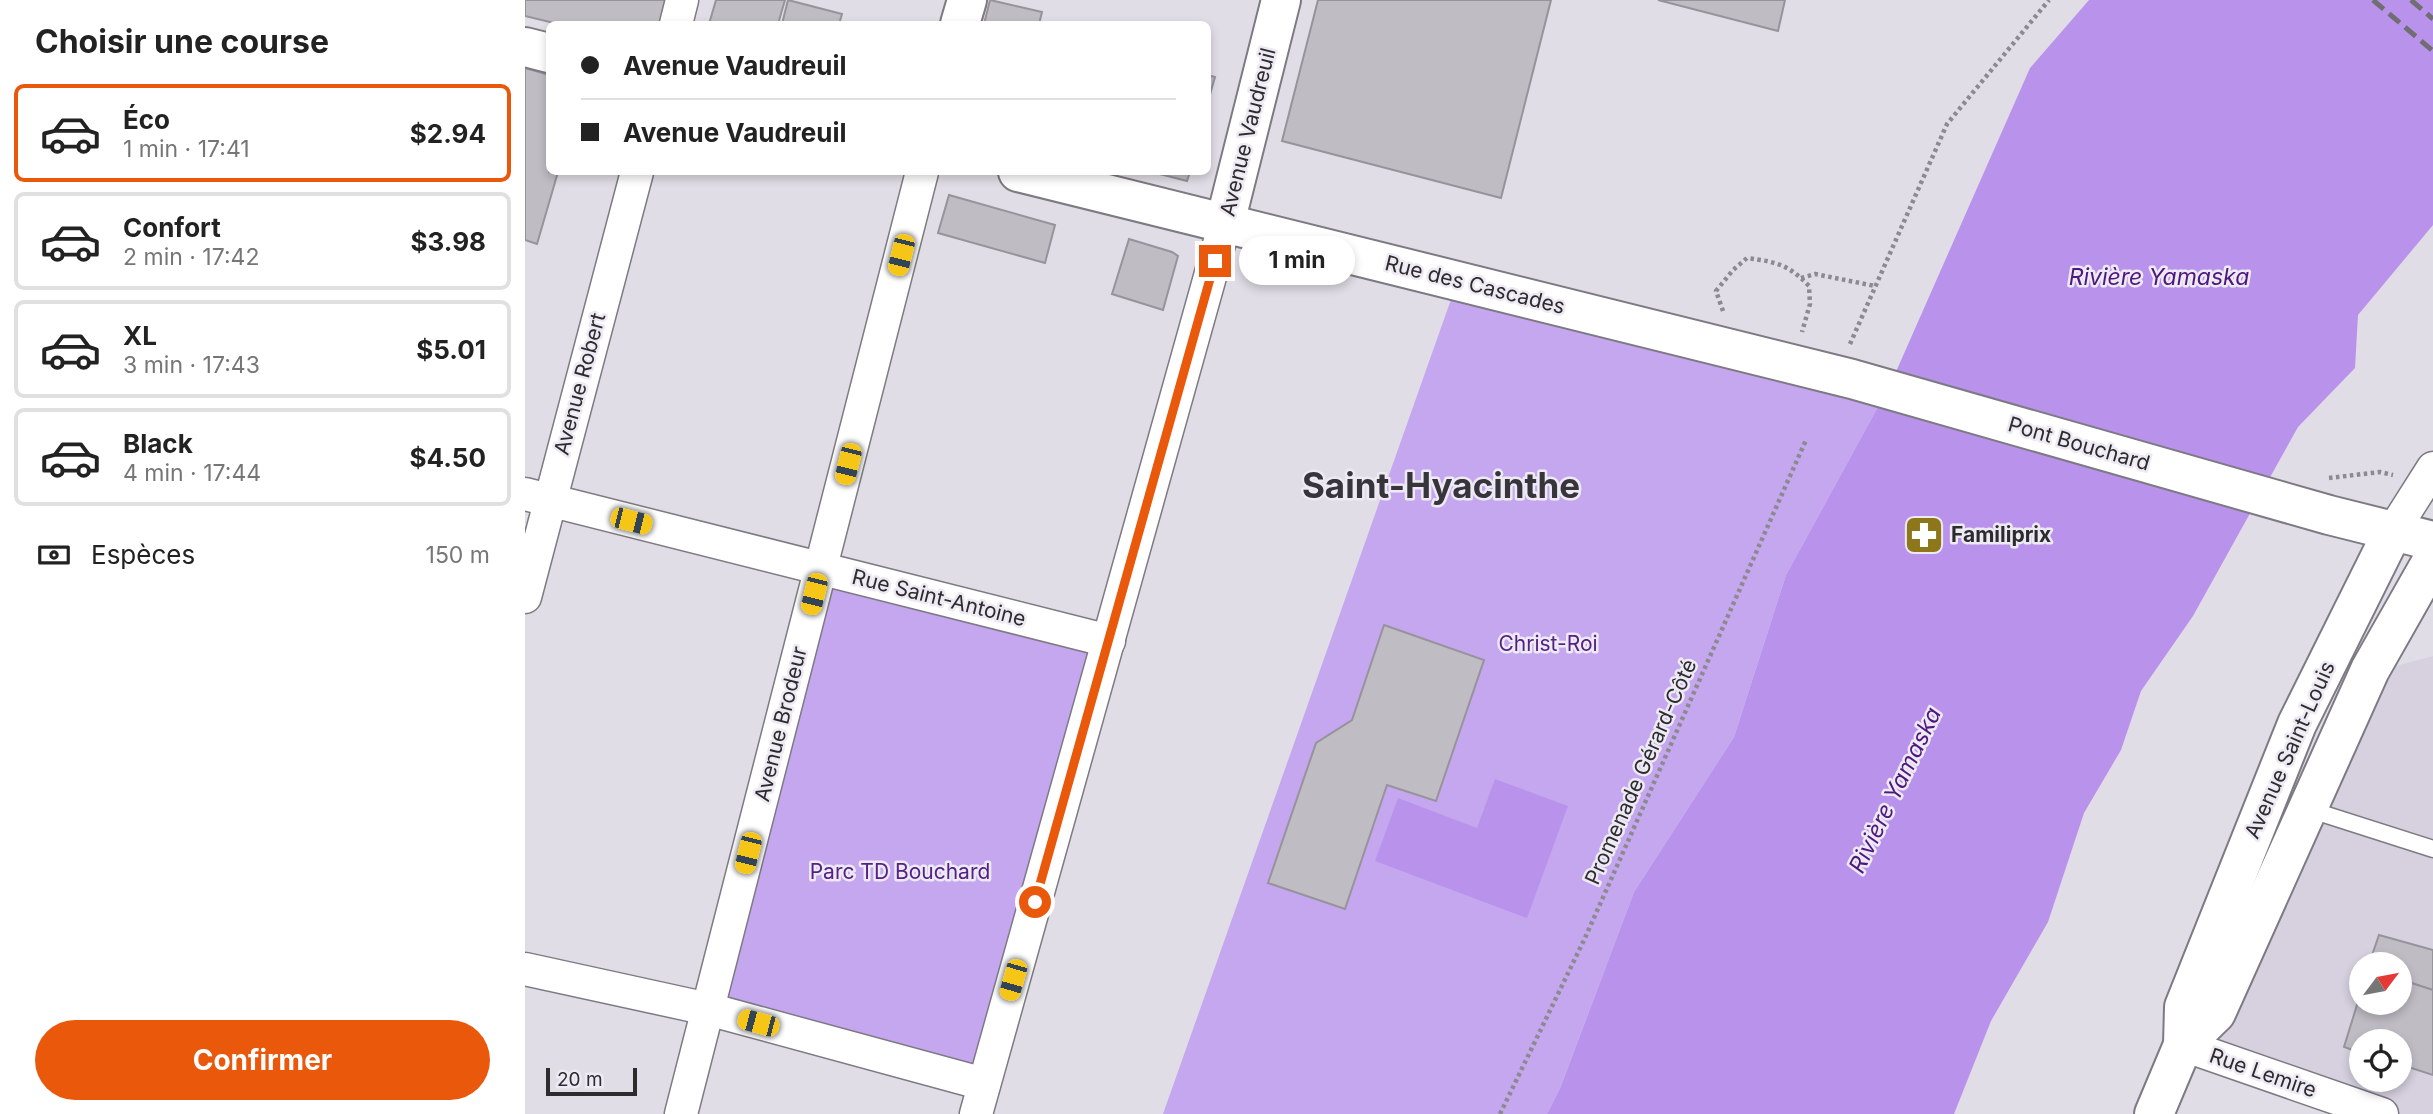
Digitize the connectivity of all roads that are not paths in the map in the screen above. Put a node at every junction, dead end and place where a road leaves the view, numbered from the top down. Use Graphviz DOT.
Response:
graph roads {
  1 [pos="682,0"];
  2 [pos="967,0"];
  3 [pos="1282,0"];
  4 [pos="677,21"];
  5 [pos="961,21"];
  6 [pos="525,47"];
  7 [pos="546,52"];
  8 [pos="636,175"];
  9 [pos="921,175"];
  10 [pos="1030,175"];
  11 [pos="1225,223"];
  12 [pos="1850,362"];
  13 [pos="2428,476"];
  14 [pos="537,497"];
  15 [pos="2393,531"];
  16 [pos="2433,541"];
  17 [pos="2433,559"];
  18 [pos="821,568"];
  19 [pos="525,597"];
  20 [pos="2433,617"];
  21 [pos="1109,641"];
  22 [pos="2370,670"];
  23 [pos="2308,809"];
  24 [pos="2433,849"];
  25 [pos="525,969"];
  26 [pos="708,1009"];
  27 [pos="2183,1045"];
  28 [pos="984,1084"];
  29 [pos="681,1114"];
  30 [pos="976,1114"];
  31 [pos="2154,1114"];
  32 [pos="2382,1114"];
  1 -- 4 [label="street"];
  2 -- 5 [label="main road"];
  3 -- 11 [label="main road, Avenue Vaudreuil"];
  6 -- 7 [label="main road"];
  8 -- 14 [label="street, Avenue Robert"];
  9 -- 18 [label="street, Avenue Brodeur"];
  10 -- 11 [label="main road, Rue des Cascades"];
  11 -- 12 [label="main road, Rue des Cascades"];
  11 -- 21 [label="street, Avenue Vaudreuil"];
  12 -- 15 [label="main road, Pont Bouchard"];
  13 -- 15 [label="street, Avenue Saint-Louis"];
  14 -- 18 [label="street, Rue Saint-Antoine"];
  14 -- 19 [label="street, Avenue Robert"];
  15 -- 16 [label="main road, Pont Bouchard"];
  15 -- 27 [label="main road, Avenue Saint-Louis"];
  17 -- 22 [label="main road, Avenue Saint-Louis"];
  18 -- 21 [label="street, Rue Saint-Antoine"];
  18 -- 26 [label="street, Avenue Brodeur"];
  20 -- 22 [label="main road"];
  21 -- 28 [label="street, Avenue Vaudreuil"];
  22 -- 23 [label="main road, Avenue Saint-Louis"];
  23 -- 24 [label="lane"];
  23 -- 27 [label="main road, Avenue Saint-Louis"];
  25 -- 26 [label="street"];
  26 -- 28 [label="street"];
  26 -- 29 [label="street, Avenue Brodeur"];
  27 -- 31 [label="main road, Avenue Saint-Louis"];
  27 -- 32 [label="street, Rue Lemire"];
  28 -- 30 [label="street, Avenue Vaudreuil"];
}
